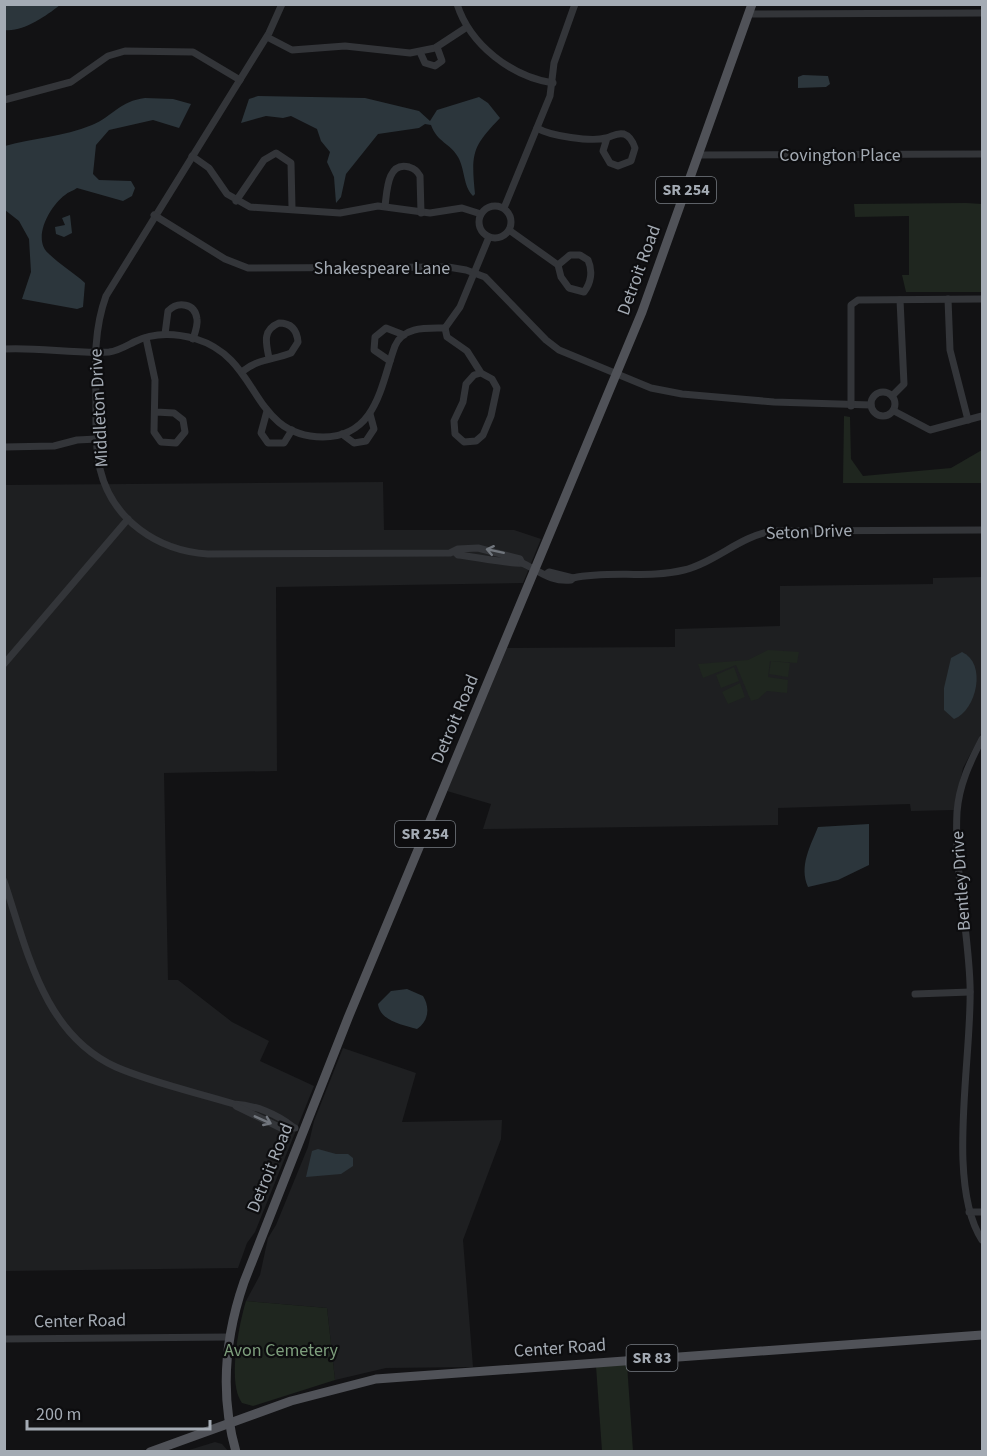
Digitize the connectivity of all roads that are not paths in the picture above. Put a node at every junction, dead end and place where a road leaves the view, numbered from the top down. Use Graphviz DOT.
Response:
graph roads {
  1 [pos="282,4"];
  2 [pos="457,4"];
  3 [pos="572,5"];
  4 [pos="751,9"];
  5 [pos="982,14"];
  6 [pos="467,27"];
  7 [pos="267,37"];
  8 [pos="437,47"];
  9 [pos="420,52"];
  10 [pos="240,80"];
  11 [pos="553,83"];
  12 [pos="4,100"];
  13 [pos="537,128"];
  14 [pos="607,138"];
  15 [pos="982,154"];
  16 [pos="698,155"];
  17 [pos="192,156"];
  18 [pos="236,201"];
  19 [pos="385,206"];
  20 [pos="292,208"];
  21 [pos="504,208"];
  22 [pos="421,213"];
  23 [pos="481,214"];
  24 [pos="154,215"];
  25 [pos="510,230"];
  26 [pos="489,237"];
  27 [pos="558,265"];
  28 [pos="475,272"];
  29 [pos="948,299"];
  30 [pos="982,299"];
  31 [pos="900,300"];
  32 [pos="445,328"];
  33 [pos="165,334"];
  34 [pos="404,335"];
  35 [pos="146,338"];
  36 [pos="193,339"];
  37 [pos="4,349"];
  38 [pos="95,352"];
  39 [pos="269,358"];
  40 [pos="390,361"];
  41 [pos="243,371"];
  42 [pos="481,373"];
  43 [pos="616,373"];
  44 [pos="892,396"];
  45 [pos="871,405"];
  46 [pos="851,406"];
  47 [pos="267,411"];
  48 [pos="894,411"];
  49 [pos="156,412"];
  50 [pos="370,414"];
  51 [pos="982,416"];
  52 [pos="968,420"];
  53 [pos="292,430"];
  54 [pos="342,434"];
  55 [pos="97,439"];
  56 [pos="4,447"];
  57 [pos="128,519"];
  58 [pos="982,530"];
  59 [pos="535,568"];
  60 [pos="4,663"];
  61 [pos="982,739"];
  62 [pos="980,751"];
  63 [pos="4,881"];
  64 [pos="970,992"];
  65 [pos="915,994"];
  66 [pos="298,1129"];
  67 [pos="969,1212"];
  68 [pos="982,1212"];
  69 [pos="982,1240"];
  70 [pos="982,1335"];
  71 [pos="229,1337"];
  72 [pos="4,1339"];
  73 [pos="230,1423"];
  74 [pos="150,1452"];
  75 [pos="236,1452"];
  1 -- 7 [label="street, Middleton Drive"];
  2 -- 6 [label="street"];
  3 -- 11 [label="street"];
  4 -- 5 [label="street"];
  4 -- 16 [label="main road, Detroit Road / SR 254"];
  6 -- 8 [label="street"];
  6 -- 11 [label="street"];
  7 -- 9 [label="street"];
  7 -- 10 [label="street, Middleton Drive"];
  8 -- 9 [label="street"];
  8 -- 9 [label="street"];
  10 -- 12 [label="street"];
  10 -- 17 [label="street, Middleton Drive"];
  11 -- 13 [label="street"];
  13 -- 14 [label="street"];
  13 -- 21 [label="street"];
  14 -- 14 [label="street"];
  15 -- 16 [label="street, Covington Place"];
  16 -- 43 [label="main road, Detroit Road / SR 254"];
  17 -- 18 [label="street"];
  17 -- 24 [label="street, Middleton Drive"];
  18 -- 20 [label="street"];
  18 -- 20 [label="street"];
  19 -- 20 [label="street"];
  19 -- 22 [label="street"];
  19 -- 22 [label="street"];
  21 -- 23 [label="street"];
  21 -- 25 [label="street"];
  22 -- 23 [label="street"];
  23 -- 26 [label="street"];
  24 -- 28 [label="street, Shakespeare Lane"];
  24 -- 38 [label="street, Middleton Drive"];
  25 -- 26 [label="street"];
  25 -- 27 [label="street"];
  26 -- 28 [label="street"];
  27 -- 27 [label="street"];
  28 -- 32 [label="street"];
  28 -- 43 [label="street, Shakespeare Lane"];
  29 -- 30 [label="street"];
  29 -- 31 [label="street"];
  29 -- 52 [label="street"];
  31 -- 44 [label="street"];
  31 -- 46 [label="street"];
  32 -- 34 [label="street"];
  32 -- 42 [label="street"];
  33 -- 35 [label="street"];
  33 -- 36 [label="street"];
  33 -- 36 [label="street"];
  34 -- 40 [label="street"];
  34 -- 40 [label="street"];
  35 -- 38 [label="street"];
  35 -- 49 [label="street"];
  36 -- 41 [label="street"];
  37 -- 38 [label="street"];
  38 -- 55 [label="street, Middleton Drive"];
  39 -- 39 [label="street"];
  39 -- 41 [label="street"];
  40 -- 50 [label="street"];
  41 -- 47 [label="street"];
  42 -- 42 [label="street"];
  43 -- 46 [label="street, Shakespeare Lane"];
  43 -- 59 [label="main road, Detroit Road / SR 254"];
  44 -- 45 [label="street, Shakespeare Lane"];
  44 -- 48 [label="street"];
  45 -- 46 [label="street, Shakespeare Lane"];
  45 -- 48 [label="street, Shakespeare Lane"];
  47 -- 53 [label="street"];
  47 -- 53 [label="street"];
  48 -- 52 [label="street"];
  49 -- 49 [label="street"];
  50 -- 54 [label="street"];
  50 -- 54 [label="street"];
  51 -- 52 [label="street"];
  53 -- 54 [label="street"];
  55 -- 56 [label="street"];
  55 -- 57 [label="street, Middleton Drive"];
  57 -- 59 [label="street, Middleton Drive"];
  57 -- 60 [label="street"];
  58 -- 59 [label="street, Seton Drive"];
  59 -- 66 [label="main road, Detroit Road / SR 254"];
  61 -- 62 [label="street, Bentley Drive"];
  62 -- 64 [label="street, Bentley Drive"];
  63 -- 66 [label="street"];
  64 -- 65 [label="street"];
  64 -- 67 [label="street, Bentley Drive"];
  66 -- 71 [label="main road, Detroit Road / SR 254"];
  67 -- 68 [label="street"];
  67 -- 69 [label="street, Bentley Drive"];
  70 -- 73 [label="main road, Center Road / SR 83"];
  71 -- 72 [label="street, Center Road"];
  71 -- 73 [label="main road, Detroit Road / SR 254"];
  73 -- 74 [label="main road, Center Road / SR 83"];
  73 -- 75 [label="main road, Detroit Road / SR 254"];
}
